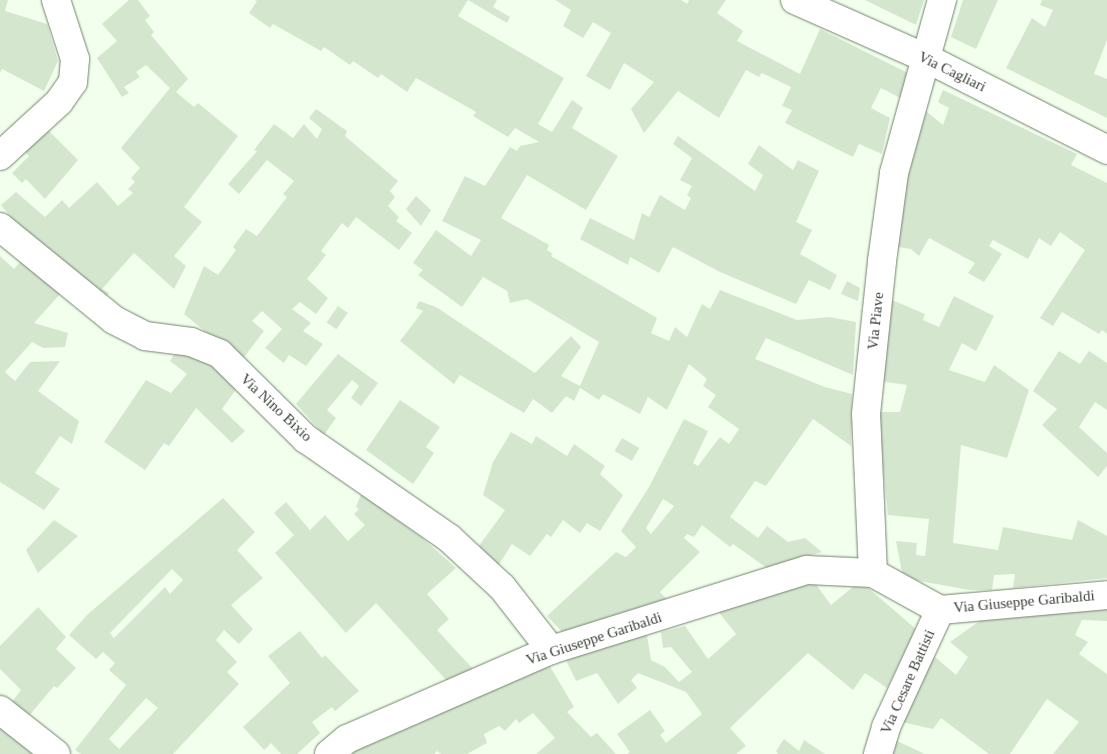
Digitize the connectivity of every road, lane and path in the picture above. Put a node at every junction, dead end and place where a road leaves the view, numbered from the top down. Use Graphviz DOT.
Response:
graph roads {
  1 [pos="56,0"];
  2 [pos="795,0"];
  3 [pos="942,0"];
  4 [pos="926,58"];
  5 [pos="1107,150"];
  6 [pos="0,156"];
  7 [pos="0,227"];
  8 [pos="873,573"];
  9 [pos="1107,595"];
  10 [pos="940,610"];
  11 [pos="551,650"];
  12 [pos="0,710"];
  13 [pos="56,754"];
  14 [pos="329,754"];
  15 [pos="878,754"];
  1 -- 6 [label="street"];
  2 -- 4 [label="street, Via Cagliari"];
  3 -- 4 [label="street, Via Piave"];
  4 -- 5 [label="street, Via Cagliari"];
  4 -- 8 [label="street, Via Piave"];
  7 -- 11 [label="street, Via Nino Bixio"];
  8 -- 10 [label="street"];
  8 -- 11 [label="street, Via Giuseppe Garibaldi"];
  9 -- 10 [label="street, Via Giuseppe Garibaldi"];
  10 -- 15 [label="street, Via Cesare Battisti"];
  11 -- 14 [label="street, Via Giuseppe Garibaldi"];
  12 -- 13 [label="street"];
}
